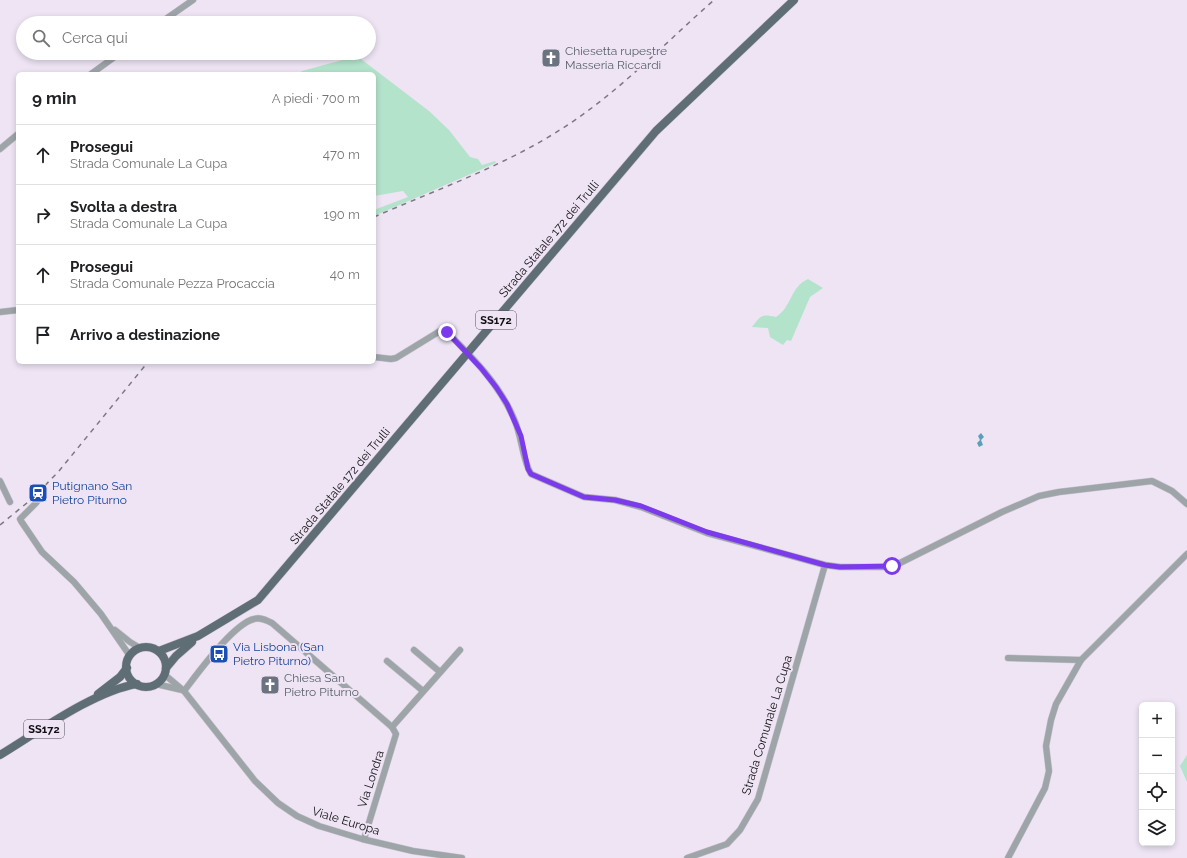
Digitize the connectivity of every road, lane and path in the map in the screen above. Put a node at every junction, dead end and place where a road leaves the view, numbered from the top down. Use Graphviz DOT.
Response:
graph roads {
  1 [pos="193,0"];
  2 [pos="794,0"];
  3 [pos="170,16"];
  4 [pos="110,60"];
  5 [pos="94,72"];
  6 [pos="16,136"];
  7 [pos="0,149"];
  8 [pos="16,310"];
  9 [pos="0,312"];
  10 [pos="468,353"];
  11 [pos="376,357"];
  12 [pos="0,481"];
  13 [pos="38,499"];
  14 [pos="10,502"];
  15 [pos="1187,504"];
  16 [pos="1187,554"];
  17 [pos="825,565"];
  18 [pos="108,624"];
  19 [pos="198,636"];
  20 [pos="140,648"];
  21 [pos="414,650"];
  22 [pos="460,650"];
  23 [pos="159,651"];
  24 [pos="130,656"];
  25 [pos="1008,658"];
  26 [pos="1081,660"];
  27 [pos="387,661"];
  28 [pos="127,668"];
  29 [pos="165,671"];
  30 [pos="440,672"];
  31 [pos="137,684"];
  32 [pos="156,684"];
  33 [pos="184,691"];
  34 [pos="424,691"];
  35 [pos="88,702"];
  36 [pos="392,727"];
  37 [pos="0,755"];
  38 [pos="364,839"];
  39 [pos="412,851"];
  40 [pos="410,858"];
  41 [pos="462,858"];
  42 [pos="687,858"];
  43 [pos="1008,858"];
  1 -- 3 [label="street"];
  2 -- 10 [label="main road, Strada Statale 172 dei Trulli / SS172"];
  4 -- 5 [label="street"];
  6 -- 7 [label="street"];
  8 -- 9 [label="street"];
  10 -- 11 [label="street"];
  10 -- 17 [label="street"];
  10 -- 19 [label="main road, Strada Statale 172 dei Trulli / SS172"];
  12 -- 14 [label="street"];
  13 -- 18 [label="street"];
  15 -- 17 [label="street"];
  16 -- 26 [label="street"];
  17 -- 42 [label="street, Strada Comunale La Cupa"];
  18 -- 20 [label="street"];
  18 -- 24 [label="street"];
  19 -- 23 [label="main road, Strada Statale 172 dei Trulli"];
  19 -- 29 [label="main road, Strada Statale 172 dei Trulli"];
  20 -- 23 [label="main road"];
  20 -- 24 [label="main road"];
  21 -- 30 [label="street"];
  22 -- 30 [label="street"];
  23 -- 29 [label="main road"];
  24 -- 28 [label="main road"];
  25 -- 26 [label="street"];
  26 -- 43 [label="street"];
  27 -- 34 [label="street"];
  28 -- 31 [label="main road"];
  28 -- 35 [label="main road"];
  29 -- 32 [label="main road"];
  29 -- 33 [label="street, Viale Europa"];
  30 -- 34 [label="street"];
  31 -- 32 [label="main road"];
  31 -- 35 [label="main road"];
  32 -- 33 [label="street"];
  33 -- 36 [label="street"];
  33 -- 38 [label="street, Viale Europa"];
  34 -- 36 [label="street"];
  35 -- 37 [label="main road, SS172"];
  36 -- 38 [label="street, Via Londra"];
  38 -- 39 [label="street, Viale Europa"];
  39 -- 40 [label="street"];
  39 -- 41 [label="street, Viale Europa"];
}
